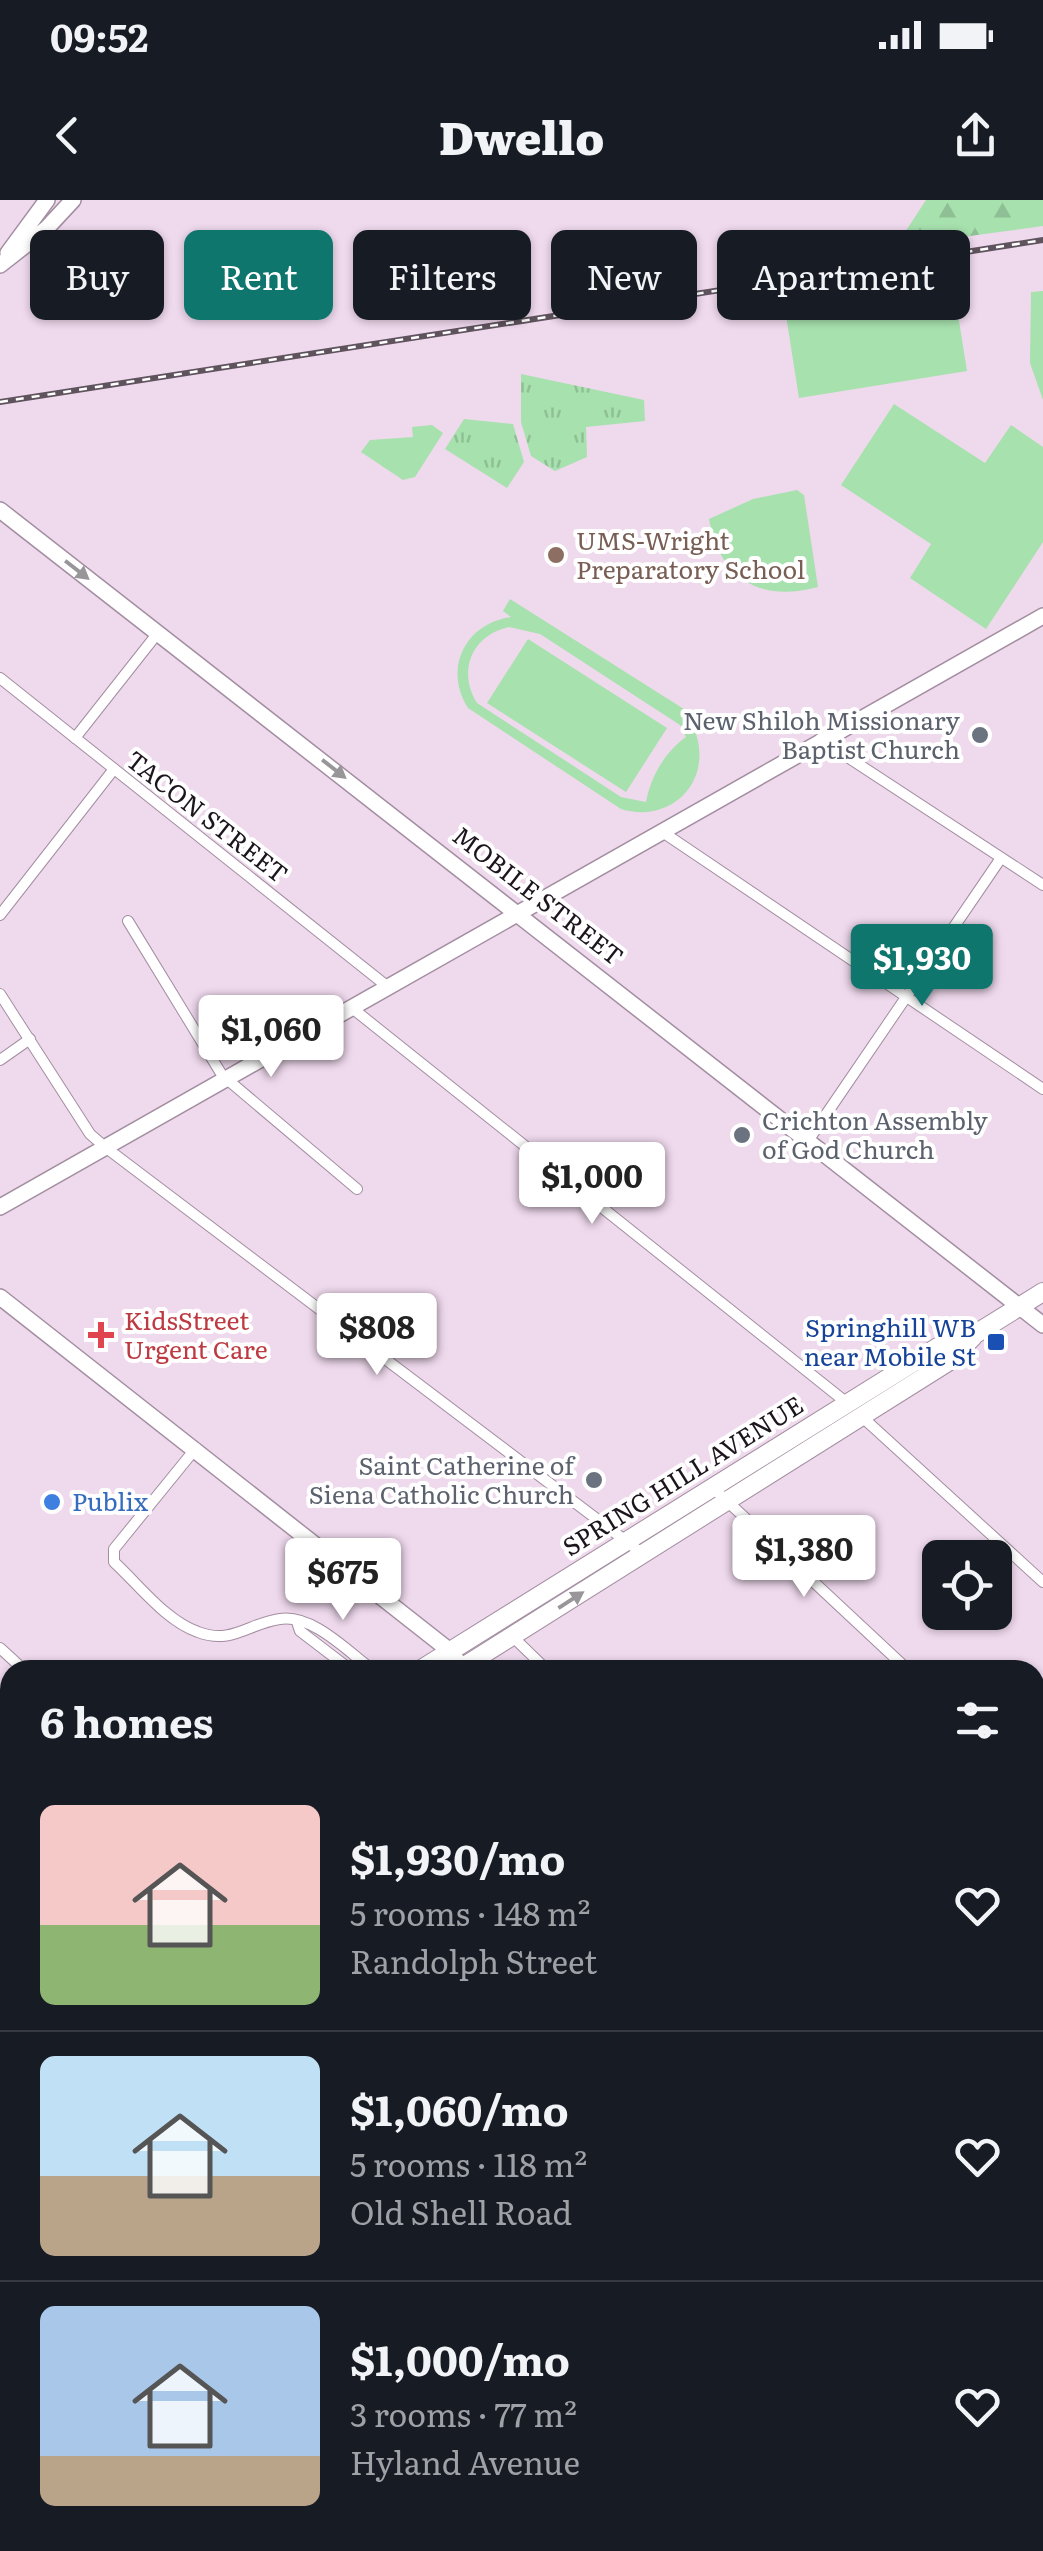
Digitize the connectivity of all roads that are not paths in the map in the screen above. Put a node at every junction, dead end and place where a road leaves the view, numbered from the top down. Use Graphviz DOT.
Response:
graph roads {
  1 [pos="48,200"];
  2 [pos="73,200"];
  3 [pos="0,265"];
  4 [pos="0,510"];
  5 [pos="1043,616"];
  6 [pos="157,634"];
  7 [pos="0,678"];
  8 [pos="75,738"];
  9 [pos="820,739"];
  10 [pos="114,769"];
  11 [pos="661,832"];
  12 [pos="1001,858"];
  13 [pos="1043,885"];
  14 [pos="518,912"];
  15 [pos="0,916"];
  16 [pos="128,921"];
  17 [pos="388,987"];
  18 [pos="0,994"];
  19 [pos="906,996"];
  20 [pos="352,1008"];
  21 [pos="30,1039"];
  22 [pos="0,1060"];
  23 [pos="226,1079"];
  24 [pos="1043,1089"];
  25 [pos="810,1138"];
  26 [pos="104,1147"];
  27 [pos="357,1189"];
  28 [pos="0,1207"];
  29 [pos="1043,1292"];
  30 [pos="0,1297"];
  31 [pos="1020,1307"];
  32 [pos="1043,1325"];
  33 [pos="977,1333"];
  34 [pos="847,1403"];
  35 [pos="862,1417"];
  36 [pos="196,1448"];
  37 [pos="712,1487"];
  38 [pos="727,1501"];
  39 [pos="626,1541"];
  40 [pos="643,1554"];
  41 [pos="1043,1582"];
  42 [pos="296,1622"];
  43 [pos="513,1637"];
  44 [pos="450,1651"];
  45 [pos="338,1660"];
  46 [pos="359,1660"];
  47 [pos="437,1660"];
  48 [pos="455,1660"];
  49 [pos="475,1660"];
  50 [pos="537,1660"];
  51 [pos="897,1660"];
  1 -- 3 [label="street"];
  2 -- 3 [label="street"];
  4 -- 6 [label="street, MOBILE STREET, one-way"];
  5 -- 9 [label="street"];
  6 -- 8 [label="street"];
  6 -- 14 [label="street, MOBILE STREET, one-way"];
  7 -- 8 [label="street, TACON STREET"];
  8 -- 10 [label="street, TACON STREET"];
  9 -- 11 [label="street"];
  9 -- 12 [label="street"];
  10 -- 15 [label="street"];
  10 -- 17 [label="street, TACON STREET"];
  11 -- 14 [label="street"];
  11 -- 19 [label="street"];
  12 -- 13 [label="street"];
  12 -- 19 [label="street"];
  14 -- 17 [label="street"];
  14 -- 25 [label="street, MOBILE STREET"];
  16 -- 23 [label="street"];
  17 -- 20 [label="street"];
  18 -- 21 [label="street"];
  19 -- 24 [label="street"];
  19 -- 25 [label="street"];
  20 -- 23 [label="street"];
  20 -- 34 [label="street"];
  21 -- 22 [label="street"];
  21 -- 26 [label="street"];
  23 -- 26 [label="street"];
  23 -- 27 [label="street"];
  25 -- 31 [label="street, MOBILE STREET"];
  26 -- 28 [label="street"];
  26 -- 39 [label="street"];
  29 -- 31 [label="main road, SPRING HILL AVENUE"];
  30 -- 36 [label="street"];
  31 -- 32 [label="street, MOBILE STREET"];
  31 -- 33 [label="main road, SPRING HILL AVENUE"];
  33 -- 34 [label="main road, SPRING HILL AVENUE"];
  33 -- 35 [label="main road, SPRING HILL AVENUE"];
  34 -- 35 [label="street"];
  34 -- 37 [label="main road, SPRING HILL AVENUE"];
  35 -- 38 [label="main road, SPRING HILL AVENUE"];
  35 -- 41 [label="street"];
  36 -- 42 [label="street"];
  36 -- 44 [label="street"];
  37 -- 38 [label="street"];
  37 -- 39 [label="main road, SPRING HILL AVENUE"];
  38 -- 40 [label="main road, SPRING HILL AVENUE"];
  38 -- 51 [label="street"];
  39 -- 40 [label="street"];
  39 -- 44 [label="main road, SPRING HILL AVENUE"];
  43 -- 40 [label="main road, SPRING HILL AVENUE, one-way"];
  42 -- 45 [label="street"];
  42 -- 46 [label="street"];
  43 -- 49 [label="main road, SPRING HILL AVENUE"];
  43 -- 50 [label="street"];
  44 -- 47 [label="main road, SPRING HILL AVENUE"];
  44 -- 48 [label="street"];
}
